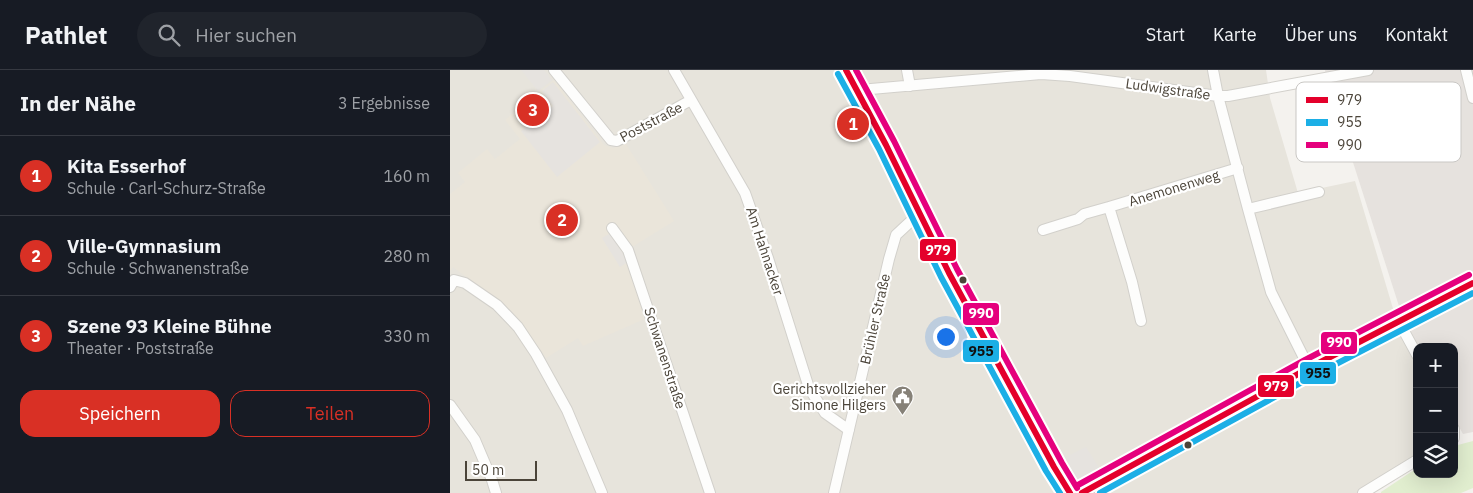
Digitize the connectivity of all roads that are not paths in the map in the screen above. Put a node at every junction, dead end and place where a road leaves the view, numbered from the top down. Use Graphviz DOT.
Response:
graph roads {
  1 [pos="554,70"];
  2 [pos="674,70"];
  3 [pos="846,70"];
  4 [pos="907,70"];
  5 [pos="1213,70"];
  6 [pos="1368,70"];
  7 [pos="1466,70"];
  8 [pos="1041,72"];
  9 [pos="1304,82"];
  10 [pos="1296,84"];
  11 [pos="910,86"];
  12 [pos="859,93"];
  13 [pos="1218,96"];
  14 [pos="1473,98"];
  15 [pos="691,100"];
  16 [pos="1238,168"];
  17 [pos="1319,192"];
  18 [pos="1109,208"];
  19 [pos="1248,209"];
  20 [pos="920,216"];
  21 [pos="612,228"];
  22 [pos="1043,230"];
  23 [pos="1473,283"];
  24 [pos="452,284"];
  25 [pos="1141,321"];
  26 [pos="1398,322"];
  27 [pos="1413,348"];
  28 [pos="1309,368"];
  29 [pos="450,405"];
  30 [pos="849,430"];
  31 [pos="1413,462"];
  32 [pos="600,492"];
  33 [pos="496,493"];
  34 [pos="710,493"];
  35 [pos="834,493"];
  36 [pos="1070,493"];
  37 [pos="1082,493"];
  38 [pos="1363,493"];
  1 -- 15 [label="street, Poststraße"];
  2 -- 15 [label="street, Am Hahnacker"];
  3 -- 12 [label="street"];
  4 -- 11 [label="street"];
  5 -- 13 [label="street"];
  6 -- 9 [label="street, Ludwigstraße"];
  7 -- 14 [label="street"];
  8 -- 11 [label="street, Ludwigstraße"];
  8 -- 13 [label="street, Ludwigstraße"];
  10 -- 13 [label="street, Ludwigstraße"];
  11 -- 12 [label="street, Ludwigstraße"];
  12 -- 20 [label="street"];
  13 -- 16 [label="street"];
  15 -- 30 [label="street, Am Hahnacker"];
  16 -- 18 [label="street, Anemonenweg"];
  16 -- 19 [label="street"];
  17 -- 19 [label="street"];
  18 -- 22 [label="street, Anemonenweg"];
  18 -- 25 [label="street, Anemonenweg"];
  19 -- 28 [label="street"];
  20 -- 30 [label="street, Brühler Straße"];
  20 -- 36 [label="street"];
  21 -- 34 [label="street, Schwanenstraße"];
  23 -- 26 [label="street"];
  24 -- 32 [label="street"];
  26 -- 27 [label="street"];
  26 -- 28 [label="street"];
  28 -- 37 [label="street"];
  29 -- 33 [label="street"];
  30 -- 35 [label="street, Brühler Straße"];
  31 -- 38 [label="street"];
}
